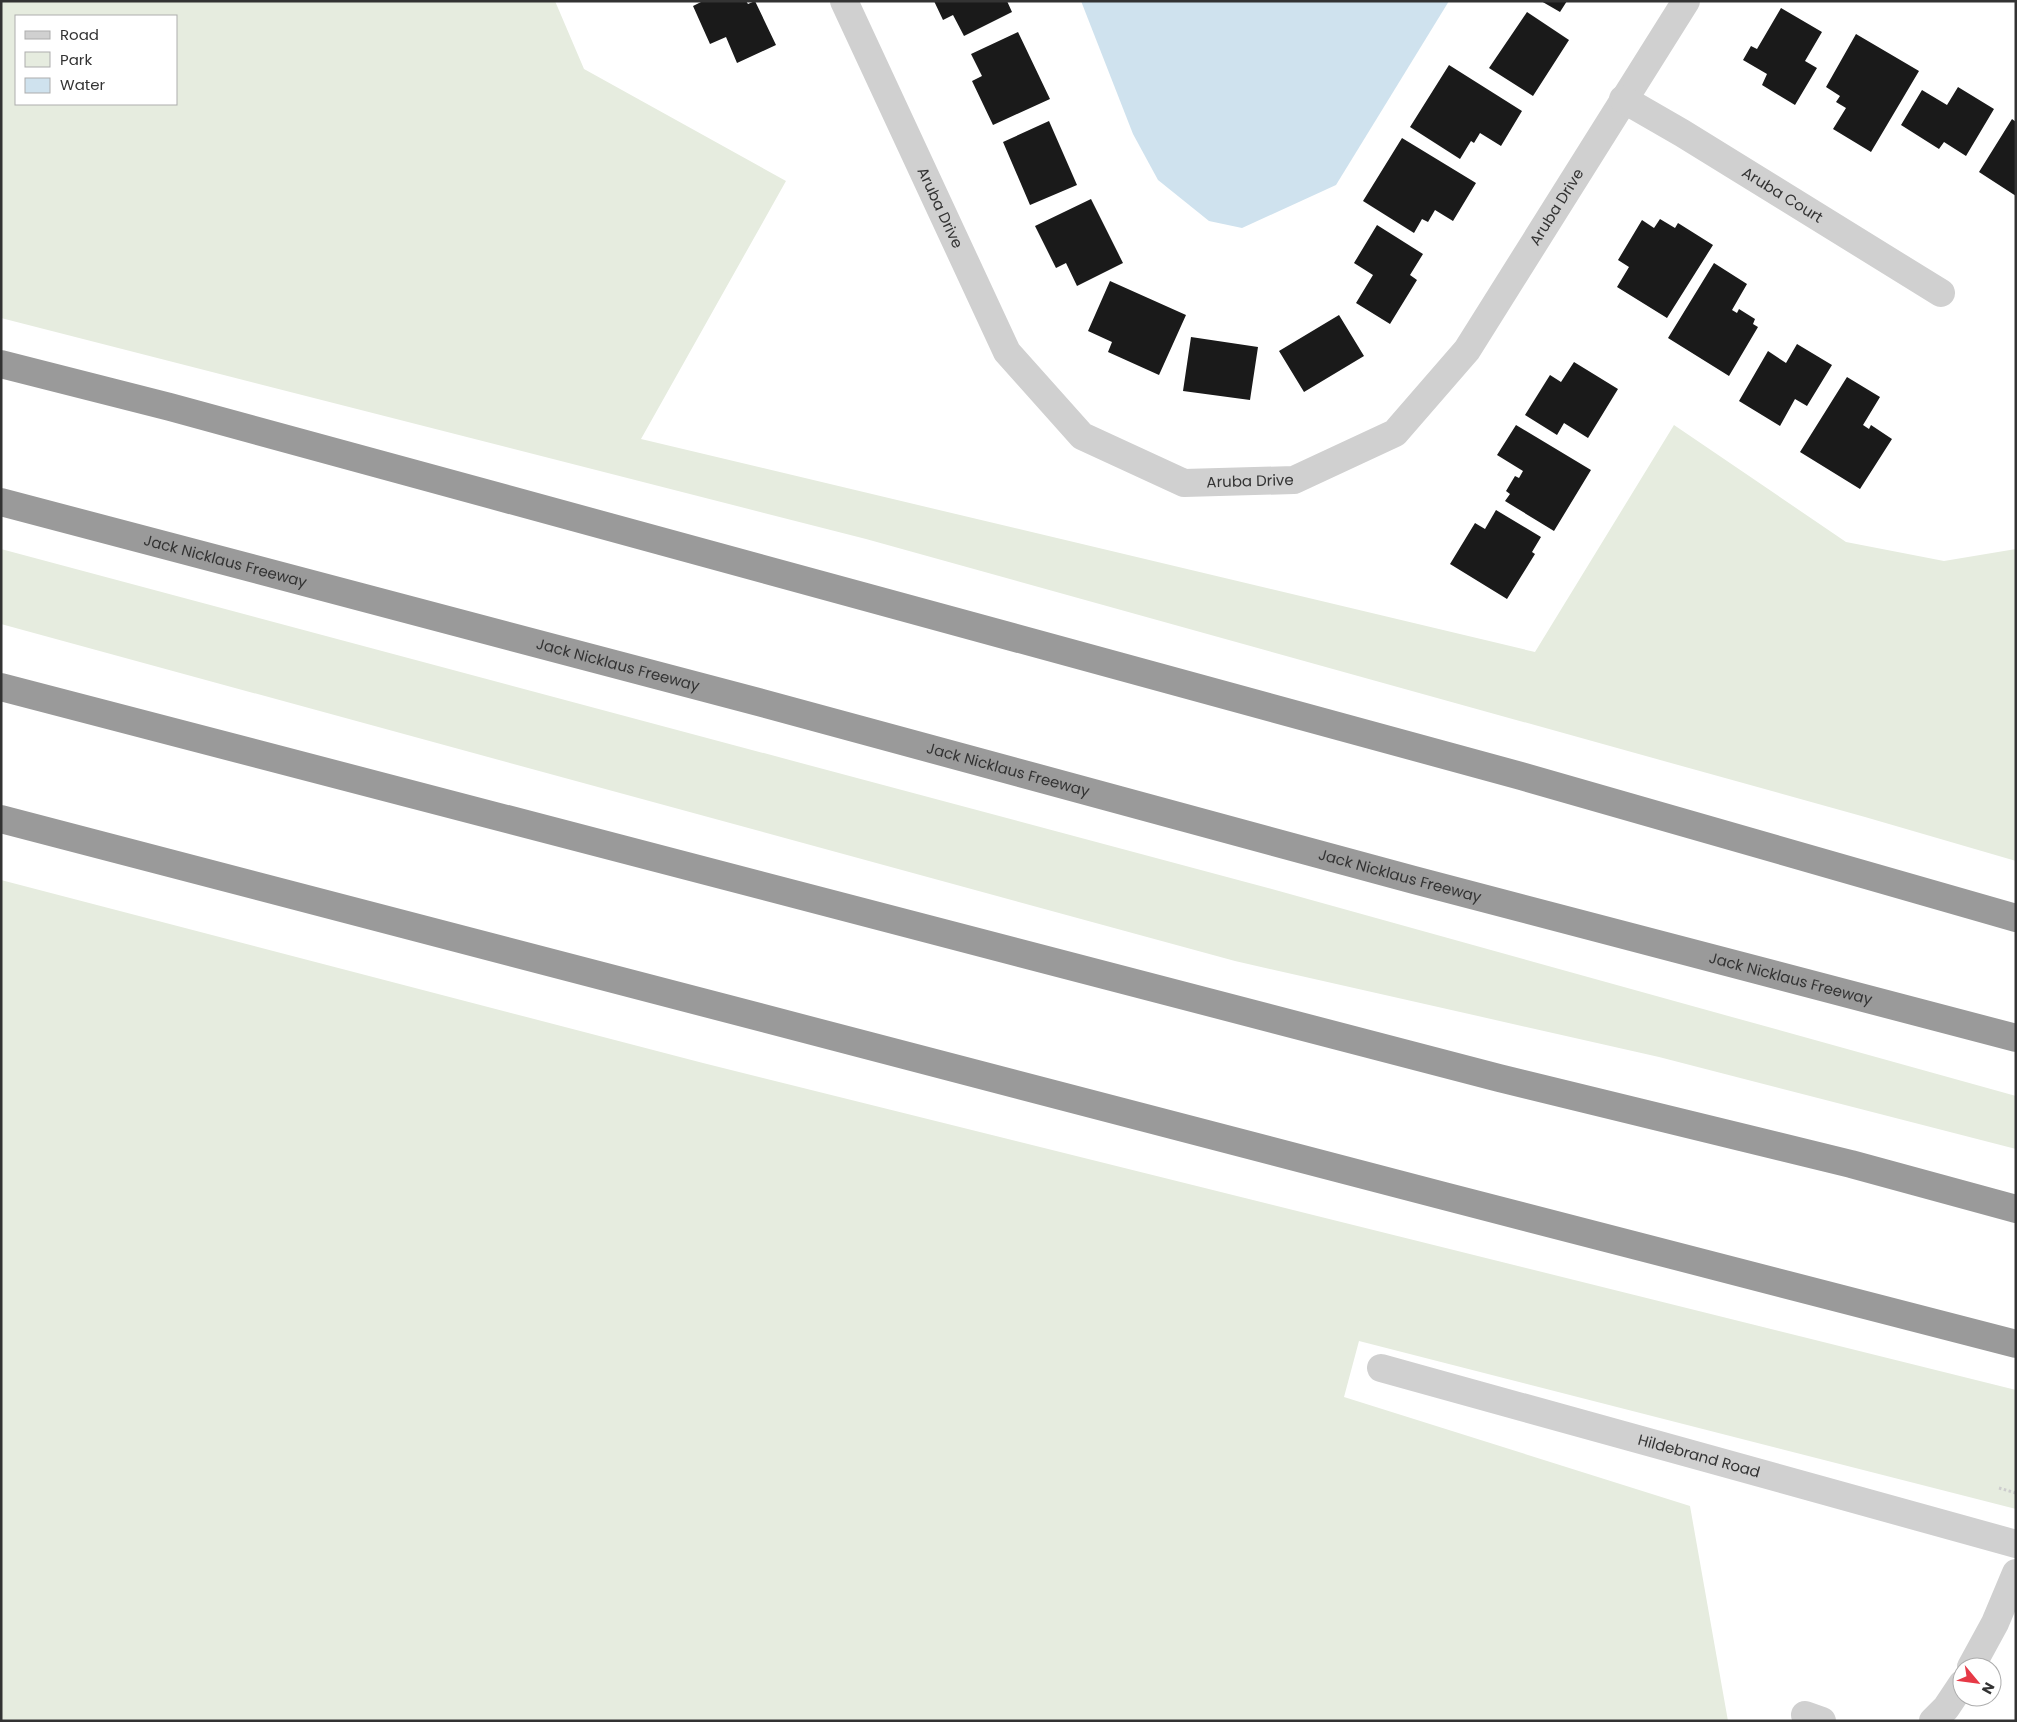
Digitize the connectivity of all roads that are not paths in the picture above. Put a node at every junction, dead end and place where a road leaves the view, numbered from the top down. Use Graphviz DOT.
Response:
graph roads {
  1 [pos="844,1"];
  2 [pos="1686,1"];
  3 [pos="1623,99"];
  4 [pos="1941,293"];
  5 [pos="1,364"];
  6 [pos="1,502"];
  7 [pos="1,687"];
  8 [pos="1,819"];
  9 [pos="2016,918"];
  10 [pos="2016,1038"];
  11 [pos="2016,1209"];
  12 [pos="2016,1344"];
  13 [pos="1381,1368"];
  14 [pos="2016,1544"];
  15 [pos="2016,1573"];
  16 [pos="1976,1657"];
  17 [pos="1952,1699"];
  18 [pos="1933,1721"];
  1 -- 3 [label="street, Aruba Drive"];
  2 -- 3 [label="street, Aruba Drive"];
  3 -- 4 [label="street, Aruba Court"];
  5 -- 9 [label="highway"];
  6 -- 10 [label="highway, Jack Nicklaus Freeway"];
  7 -- 11 [label="highway"];
  8 -- 12 [label="highway"];
  13 -- 14 [label="street, Hildebrand Road"];
  15 -- 16 [label="street"];
  17 -- 18 [label="street"];
}
